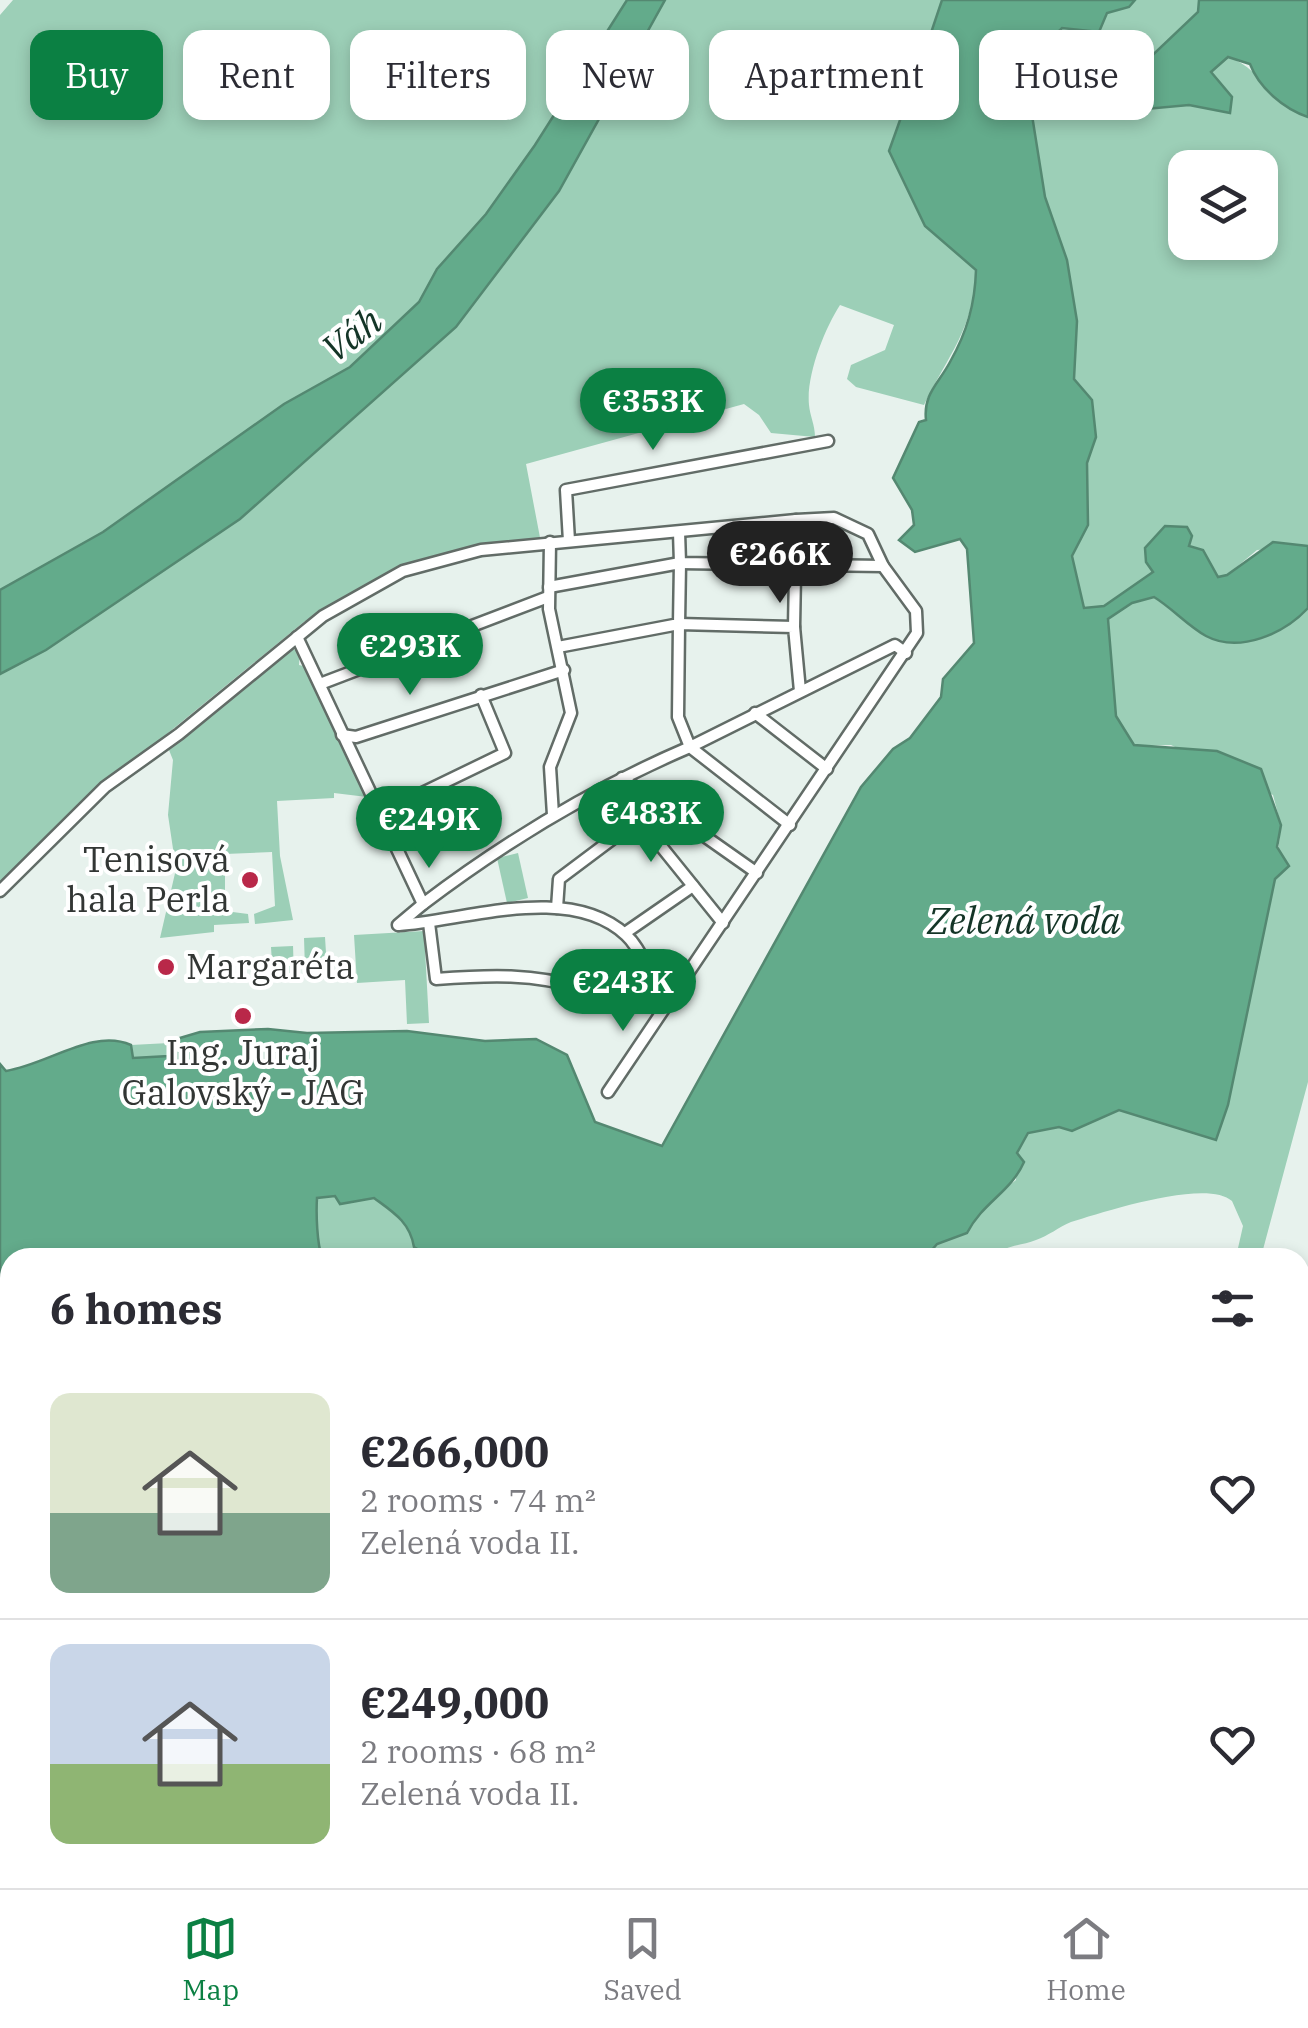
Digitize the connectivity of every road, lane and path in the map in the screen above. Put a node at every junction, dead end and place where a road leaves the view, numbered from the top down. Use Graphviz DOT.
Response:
graph roads {
  1 [pos="828,440"];
  2 [pos="796,520"];
  3 [pos="679,532"];
  4 [pos="568,541"];
  5 [pos="550,542"];
  6 [pos="680,564"];
  7 [pos="796,566"];
  8 [pos="883,566"];
  9 [pos="548,592"];
  10 [pos="679,624"];
  11 [pos="794,627"];
  12 [pos="918,633"];
  13 [pos="297,637"];
  14 [pos="895,645"];
  15 [pos="558,647"];
  16 [pos="906,654"];
  17 [pos="564,670"];
  18 [pos="320,684"];
  19 [pos="800,691"];
  20 [pos="481,695"];
  21 [pos="754,713"];
  22 [pos="342,734"];
  23 [pos="356,737"];
  24 [pos="690,747"];
  25 [pos="350,749"];
  26 [pos="827,769"];
  27 [pos="622,778"];
  28 [pos="646,798"];
  29 [pos="381,813"];
  30 [pos="553,815"];
  31 [pos="639,818"];
  32 [pos="790,825"];
  33 [pos="757,873"];
  34 [pos="693,886"];
  35 [pos="0,891"];
  36 [pos="425,903"];
  37 [pos="557,908"];
  38 [pos="432,920"];
  39 [pos="722,923"];
  40 [pos="625,933"];
  41 [pos="585,989"];
  42 [pos="671,998"];
  43 [pos="608,1092"];
  1 -- 4 [label="street"];
  2 -- 3 [label="street"];
  2 -- 7 [label="street"];
  2 -- 8 [label="street"];
  3 -- 4 [label="street"];
  3 -- 6 [label="street"];
  4 -- 5 [label="street"];
  5 -- 9 [label="street"];
  5 -- 13 [label="street"];
  6 -- 7 [label="street"];
  6 -- 9 [label="street"];
  6 -- 10 [label="street"];
  7 -- 8 [label="street"];
  7 -- 11 [label="street"];
  8 -- 12 [label="street"];
  9 -- 15 [label="street"];
  9 -- 18 [label="street"];
  10 -- 11 [label="street"];
  10 -- 15 [label="street"];
  10 -- 24 [label="street"];
  11 -- 19 [label="street"];
  12 -- 14 [label="street"];
  12 -- 16 [label="street"];
  13 -- 18 [label="street"];
  13 -- 35 [label="street"];
  14 -- 16 [label="street"];
  14 -- 19 [label="street"];
  15 -- 17 [label="street"];
  16 -- 26 [label="street"];
  17 -- 20 [label="street"];
  17 -- 30 [label="street"];
  18 -- 22 [label="street"];
  19 -- 21 [label="street"];
  20 -- 23 [label="street"];
  20 -- 29 [label="street"];
  21 -- 24 [label="street"];
  21 -- 26 [label="street"];
  22 -- 23 [label="street"];
  22 -- 25 [label="street"];
  23 -- 25 [label="street"];
  24 -- 27 [label="street"];
  24 -- 32 [label="street"];
  25 -- 29 [label="street"];
  26 -- 32 [label="street"];
  27 -- 28 [label="street"];
  27 -- 30 [label="street"];
  28 -- 31 [label="street"];
  28 -- 33 [label="street"];
  29 -- 36 [label="street"];
  30 -- 36 [label="street"];
  31 -- 34 [label="street"];
  31 -- 37 [label="street"];
  32 -- 33 [label="street"];
  33 -- 39 [label="street"];
  34 -- 39 [label="street"];
  34 -- 40 [label="street"];
  36 -- 38 [label="street"];
  36 -- 38 [label="street"];
  37 -- 38 [label="street"];
  37 -- 40 [label="street"];
  38 -- 41 [label="street"];
  39 -- 42 [label="street"];
  40 -- 42 [label="street"];
  42 -- 43 [label="street"];
}
